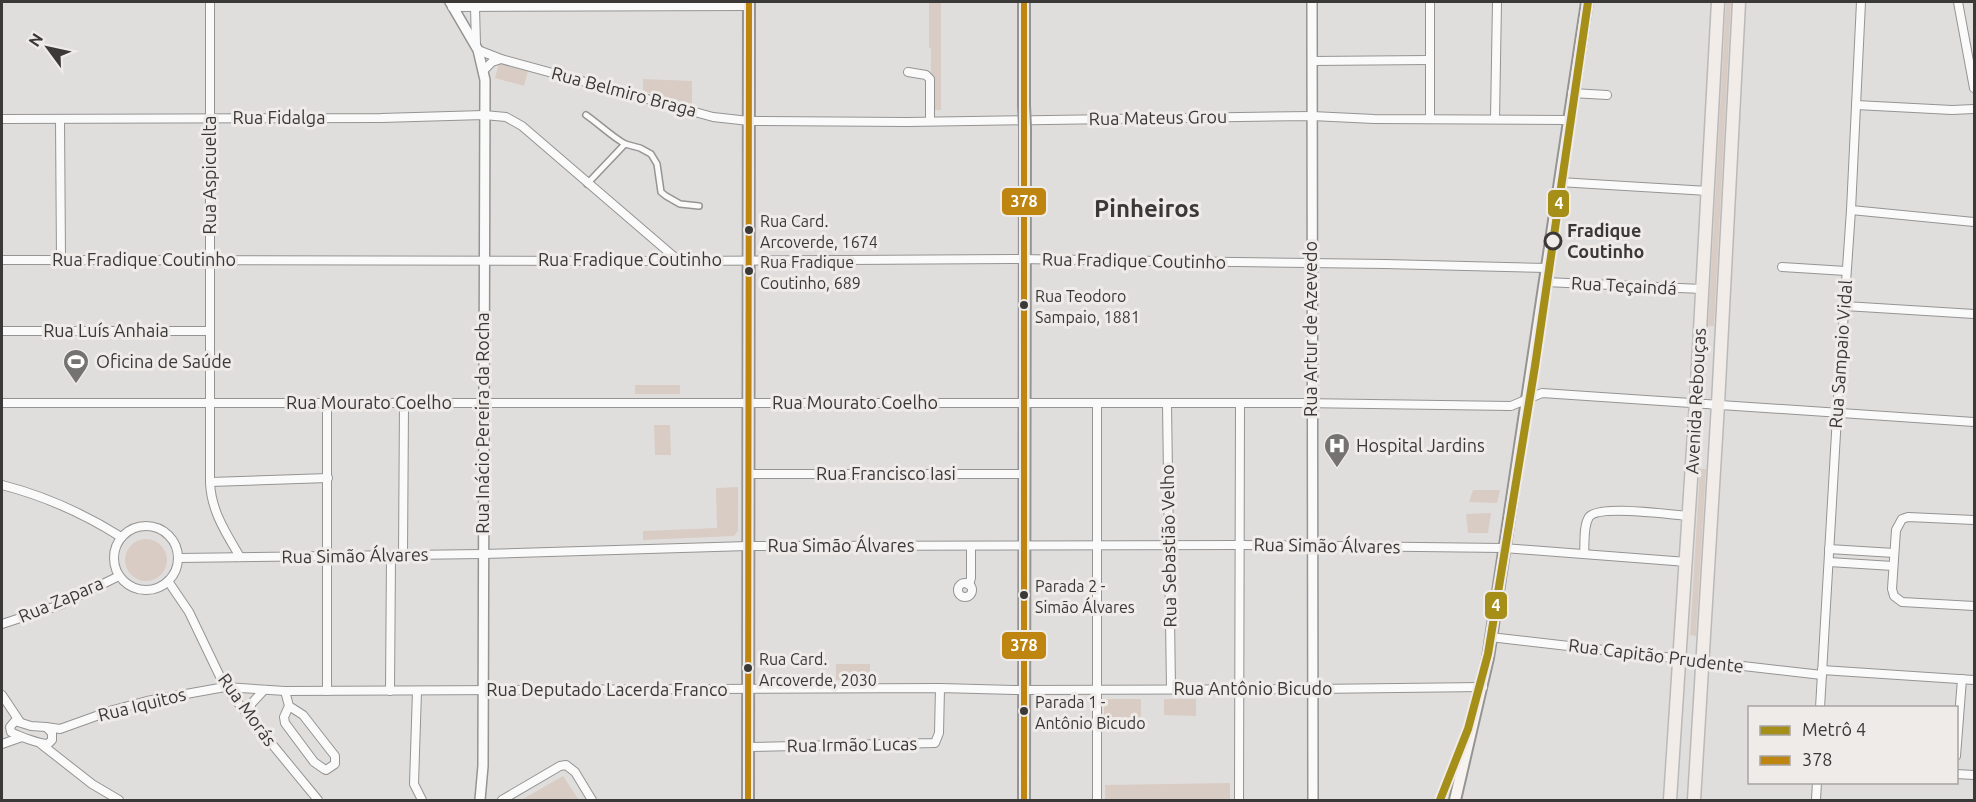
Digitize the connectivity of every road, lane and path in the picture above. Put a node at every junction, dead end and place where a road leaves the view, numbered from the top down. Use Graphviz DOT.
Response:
graph roads {
  1 [pos="210,2"];
  2 [pos="1024,2"];
  3 [pos="1312,2"];
  4 [pos="1430,2"];
  5 [pos="1497,2"];
  6 [pos="1587,2"];
  7 [pos="1718,2"];
  8 [pos="1739,2"];
  9 [pos="1861,2"];
  10 [pos="1958,2"];
  11 [pos="451,4"];
  12 [pos="749,4"];
  13 [pos="474,8"];
  14 [pos="477,49"];
  15 [pos="501,59"];
  16 [pos="1430,60"];
  17 [pos="1312,61"];
  18 [pos="484,70"];
  19 [pos="908,72"];
  20 [pos="1974,88"];
  21 [pos="1572,93"];
  22 [pos="1607,95"];
  23 [pos="1856,105"];
  24 [pos="1974,109"];
  25 [pos="484,115"];
  26 [pos="586,115"];
  27 [pos="1312,116"];
  28 [pos="1430,118"];
  29 [pos="2,119"];
  30 [pos="60,119"];
  31 [pos="210,119"];
  32 [pos="1494,119"];
  33 [pos="1568,120"];
  34 [pos="749,121"];
  35 [pos="930,121"];
  36 [pos="625,144"];
  37 [pos="1559,182"];
  38 [pos="587,184"];
  39 [pos="1708,191"];
  40 [pos="699,206"];
  41 [pos="1851,210"];
  42 [pos="1974,222"];
  43 [pos="1024,259"];
  44 [pos="2,260"];
  45 [pos="61,260"];
  46 [pos="211,260"];
  47 [pos="484,260"];
  48 [pos="748,260"];
  49 [pos="680,261"];
  50 [pos="1311,263"];
  51 [pos="1782,267"];
  52 [pos="1547,268"];
  53 [pos="1846,271"];
  54 [pos="1545,282"];
  55 [pos="1702,290"];
  56 [pos="1845,306"];
  57 [pos="1974,314"];
  58 [pos="2,331"];
  59 [pos="210,331"];
  60 [pos="1528,399"];
  61 [pos="2,403"];
  62 [pos="210,403"];
  63 [pos="327,403"];
  64 [pos="404,403"];
  65 [pos="484,403"];
  66 [pos="749,403"];
  67 [pos="1024,403"];
  68 [pos="1097,403"];
  69 [pos="1240,403"];
  70 [pos="1696,403"];
  71 [pos="1167,404"];
  72 [pos="1312,404"];
  73 [pos="1718,404"];
  74 [pos="1837,412"];
  75 [pos="1974,422"];
  76 [pos="749,474"];
  77 [pos="1024,474"];
  78 [pos="328,478"];
  79 [pos="210,482"];
  80 [pos="2,485"];
  81 [pos="1689,516"];
  82 [pos="1974,520"];
  83 [pos="121,537"];
  84 [pos="1241,545"];
  85 [pos="748,546"];
  86 [pos="971,546"];
  87 [pos="1312,546"];
  88 [pos="1024,547"];
  89 [pos="1097,547"];
  90 [pos="1168,547"];
  91 [pos="1504,548"];
  92 [pos="1829,549"];
  93 [pos="1894,553"];
  94 [pos="483,554"];
  95 [pos="1584,554"];
  96 [pos="391,555"];
  97 [pos="403,555"];
  98 [pos="328,556"];
  99 [pos="240,557"];
  100 [pos="178,558"];
  101 [pos="1687,562"];
  102 [pos="1829,562"];
  103 [pos="1893,566"];
  104 [pos="119,576"];
  105 [pos="168,581"];
  106 [pos="969,585"];
  107 [pos="1974,606"];
  108 [pos="2,624"];
  109 [pos="1490,637"];
  110 [pos="1681,659"];
  111 [pos="1702,662"];
  112 [pos="1822,672"];
  113 [pos="1962,679"];
  114 [pos="1974,680"];
  115 [pos="225,687"];
  116 [pos="1483,687"];
  117 [pos="940,688"];
  118 [pos="1097,689"];
  119 [pos="1171,689"];
  120 [pos="1240,689"];
  121 [pos="1313,689"];
  122 [pos="264,690"];
  123 [pos="483,690"];
  124 [pos="748,690"];
  125 [pos="1024,690"];
  126 [pos="285,691"];
  127 [pos="327,691"];
  128 [pos="390,691"];
  129 [pos="417,691"];
  130 [pos="2,695"];
  131 [pos="289,706"];
  132 [pos="1821,706"];
  133 [pos="250,719"];
  134 [pos="14,725"];
  135 [pos="46,727"];
  136 [pos="60,729"];
  137 [pos="1958,730"];
  138 [pos="22,737"];
  139 [pos="52,740"];
  140 [pos="2,743"];
  141 [pos="41,744"];
  142 [pos="749,747"];
  143 [pos="64,763"];
  144 [pos="1958,774"];
  145 [pos="1974,775"];
  146 [pos="1817,784"];
  147 [pos="1692,798"];
  148 [pos="483,799"];
  149 [pos="119,801"];
  150 [pos="318,801"];
  151 [pos="422,801"];
  152 [pos="502,801"];
  153 [pos="592,801"];
  154 [pos="748,801"];
  155 [pos="1024,801"];
  156 [pos="1097,801"];
  157 [pos="1239,801"];
  158 [pos="1312,801"];
  159 [pos="1455,801"];
  160 [pos="1670,801"];
  161 [pos="1816,801"];
  1 -- 31 [label="street, Rua Aspicuelta"];
  2 -- 43 [label="main road, bridge"];
  3 -- 17 [label="street, Rua Artur de Azevedo"];
  4 -- 16 [label="street"];
  5 -- 32 [label="street"];
  6 -- 21 [label="main road"];
  7 -- 39 [label="main road, Avenida Rebouças"];
  8 -- 73 [label="main road, Avenida Rebouças"];
  9 -- 23 [label="street, Rua Sampaio Vidal"];
  10 -- 20 [label="street"];
  11 -- 13 [label="street"];
  11 -- 14 [label="street, Rua Inácio Pereira da Rocha"];
  12 -- 13 [label="street"];
  12 -- 34 [label="main road"];
  13 -- 14 [label="street, Rua Inácio Pereira da Rocha"];
  14 -- 15 [label="street, Rua Belmiro Braga"];
  14 -- 18 [label="street, Rua Inácio Pereira da Rocha"];
  15 -- 18 [label="street"];
  15 -- 34 [label="street, Rua Belmiro Braga"];
  16 -- 17 [label="street"];
  16 -- 28 [label="street"];
  17 -- 27 [label="street, Rua Artur de Azevedo"];
  18 -- 25 [label="street, Rua Inácio Pereira da Rocha"];
  19 -- 35 [label="street"];
  21 -- 22 [label="street"];
  21 -- 33 [label="main road"];
  23 -- 24 [label="street"];
  23 -- 41 [label="street, Rua Sampaio Vidal"];
  25 -- 31 [label="street, Rua Fidalga"];
  25 -- 38 [label="street, Rua Fidalga"];
  25 -- 47 [label="street, Rua Inácio Pereira da Rocha"];
  26 -- 36 [label="street"];
  27 -- 28 [label="street, Rua Mateus Grou"];
  27 -- 35 [label="street, Rua Mateus Grou"];
  27 -- 50 [label="street, Rua Artur de Azevedo"];
  28 -- 32 [label="street, Rua Mateus Grou"];
  29 -- 30 [label="street, Rua Fidalga"];
  30 -- 31 [label="street, Rua Fidalga"];
  30 -- 45 [label="street"];
  31 -- 46 [label="street, Rua Aspicuelta"];
  32 -- 33 [label="street, Rua Mateus Grou"];
  33 -- 37 [label="main road"];
  34 -- 35 [label="street, Rua Mateus Grou"];
  34 -- 48 [label="main road"];
  36 -- 38 [label="street"];
  36 -- 40 [label="street"];
  37 -- 39 [label="street"];
  37 -- 52 [label="main road"];
  38 -- 49 [label="street, Rua Fidalga"];
  39 -- 55 [label="main road, Avenida Rebouças"];
  41 -- 42 [label="street"];
  41 -- 53 [label="street, Rua Sampaio Vidal"];
  43 -- 48 [label="street, Rua Fradique Coutinho"];
  43 -- 50 [label="street, Rua Fradique Coutinho"];
  43 -- 67 [label="main road"];
  44 -- 45 [label="street, Rua Fradique Coutinho"];
  45 -- 46 [label="street, Rua Fradique Coutinho"];
  46 -- 47 [label="street, Rua Fradique Coutinho"];
  46 -- 59 [label="street, Rua Aspicuelta"];
  47 -- 49 [label="street, Rua Fradique Coutinho"];
  47 -- 65 [label="street, Rua Inácio Pereira da Rocha"];
  48 -- 49 [label="street, Rua Fradique Coutinho"];
  48 -- 66 [label="main road"];
  50 -- 52 [label="street, Rua Fradique Coutinho"];
  50 -- 72 [label="street, Rua Artur de Azevedo"];
  51 -- 53 [label="street"];
  52 -- 54 [label="main road"];
  53 -- 56 [label="street, Rua Sampaio Vidal"];
  54 -- 55 [label="street, Rua Teçaindá"];
  54 -- 60 [label="main road"];
  55 -- 70 [label="main road, Avenida Rebouças"];
  56 -- 57 [label="street"];
  56 -- 74 [label="street, Rua Sampaio Vidal"];
  58 -- 59 [label="street, Rua Luís Anhaia"];
  59 -- 62 [label="street, Rua Aspicuelta"];
  60 -- 70 [label="street, Rua Mourato Coelho"];
  60 -- 72 [label="street, Rua Mourato Coelho"];
  60 -- 91 [label="main road"];
  61 -- 62 [label="street, Rua Mourato Coelho"];
  62 -- 63 [label="street, Rua Mourato Coelho"];
  62 -- 79 [label="street, Rua Aspicuelta"];
  63 -- 64 [label="street, Rua Mourato Coelho"];
  63 -- 78 [label="street"];
  64 -- 65 [label="street, Rua Mourato Coelho"];
  64 -- 97 [label="street"];
  65 -- 66 [label="street, Rua Mourato Coelho"];
  65 -- 94 [label="street, Rua Inácio Pereira da Rocha"];
  66 -- 67 [label="street, Rua Mourato Coelho"];
  66 -- 76 [label="main road"];
  67 -- 68 [label="street, Rua Mourato Coelho"];
  67 -- 77 [label="main road"];
  68 -- 71 [label="street, Rua Mourato Coelho"];
  68 -- 89 [label="street"];
  69 -- 71 [label="street, Rua Mourato Coelho"];
  69 -- 72 [label="street, Rua Mourato Coelho"];
  69 -- 84 [label="street"];
  70 -- 73 [label="street, Rua Mourato Coelho"];
  70 -- 81 [label="main road, Avenida Rebouças"];
  71 -- 90 [label="street, Rua Sebastião Velho"];
  72 -- 87 [label="street, Rua Artur de Azevedo"];
  73 -- 74 [label="street, Rua Mourato Coelho"];
  73 -- 111 [label="main road, Avenida Rebouças"];
  74 -- 75 [label="street, Rua Mourato Coelho"];
  74 -- 92 [label="street, Rua Sampaio Vidal"];
  76 -- 77 [label="street, Rua Francisco Iasi"];
  76 -- 85 [label="main road"];
  77 -- 88 [label="main road"];
  78 -- 79 [label="street"];
  78 -- 98 [label="street"];
  79 -- 99 [label="street, Rua Aspicuelta"];
  80 -- 83 [label="street"];
  81 -- 95 [label="street"];
  81 -- 101 [label="main road, Avenida Rebouças"];
  82 -- 93 [label="street"];
  83 -- 100 [label="street"];
  83 -- 104 [label="street"];
  84 -- 87 [label="street, Rua Simão Álvares"];
  84 -- 90 [label="street, Rua Simão Álvares"];
  84 -- 120 [label="street"];
  85 -- 86 [label="street, Rua Simão Álvares"];
  85 -- 94 [label="street, Rua Simão Álvares"];
  85 -- 124 [label="main road"];
  86 -- 88 [label="street, Rua Simão Álvares"];
  86 -- 106 [label="street"];
  87 -- 91 [label="street, Rua Simão Álvares"];
  87 -- 121 [label="street, Rua Artur de Azevedo"];
  88 -- 89 [label="street, Rua Simão Álvares"];
  88 -- 125 [label="main road"];
  89 -- 90 [label="street, Rua Simão Álvares"];
  89 -- 118 [label="street"];
  90 -- 119 [label="street, Rua Sebastião Velho"];
  91 -- 95 [label="street, Rua Simão Álvares"];
  91 -- 109 [label="main road"];
  92 -- 93 [label="street"];
  92 -- 102 [label="street, Rua Sampaio Vidal"];
  93 -- 103 [label="street"];
  94 -- 97 [label="street, Rua Simão Álvares"];
  94 -- 123 [label="street, Rua Inácio Pereira da Rocha"];
  95 -- 101 [label="street, Rua Simão Álvares"];
  96 -- 97 [label="street, Rua Simão Álvares"];
  96 -- 98 [label="street, Rua Simão Álvares"];
  96 -- 128 [label="street"];
  98 -- 99 [label="street, Rua Simão Álvares"];
  98 -- 127 [label="street"];
  99 -- 100 [label="street, Rua Simão Álvares"];
  100 -- 105 [label="street"];
  101 -- 110 [label="main road, Avenida Rebouças"];
  102 -- 103 [label="street"];
  102 -- 112 [label="street, Rua Sampaio Vidal"];
  103 -- 107 [label="street"];
  104 -- 105 [label="street"];
  104 -- 108 [label="street, Rua Zapara"];
  105 -- 115 [label="street, Rua Morás"];
  109 -- 110 [label="street, Rua Capitão Prudente"];
  109 -- 116 [label="main road"];
  110 -- 111 [label="street, Rua Capitão Prudente"];
  110 -- 160 [label="main road, Avenida Rebouças"];
  111 -- 112 [label="street, Rua Capitão Prudente"];
  111 -- 147 [label="main road, Avenida Rebouças"];
  112 -- 113 [label="street, Rua Capitão Prudente"];
  112 -- 132 [label="street, Rua Sampaio Vidal"];
  113 -- 114 [label="street, Rua Capitão Prudente"];
  113 -- 137 [label="street"];
  115 -- 122 [label="street, Rua Deputado Lacerda Franco"];
  115 -- 133 [label="street, Rua Morás"];
  115 -- 136 [label="street, Rua Iquitos"];
  116 -- 121 [label="street, Rua Antônio Bicudo"];
  116 -- 159 [label="main road"];
  117 -- 124 [label="street, Rua Deputado Lacerda Franco"];
  117 -- 125 [label="street, Rua Deputado Lacerda Franco"];
  117 -- 142 [label="street, Rua Irmão Lucas"];
  118 -- 119 [label="street, Rua Antônio Bicudo"];
  118 -- 125 [label="street, Rua Antônio Bicudo"];
  118 -- 156 [label="street"];
  119 -- 120 [label="street, Rua Antônio Bicudo"];
  120 -- 121 [label="street, Rua Antônio Bicudo"];
  120 -- 157 [label="street"];
  121 -- 158 [label="street, Rua Artur de Azevedo"];
  122 -- 126 [label="street, Rua Deputado Lacerda Franco"];
  122 -- 133 [label="street"];
  123 -- 124 [label="street, Rua Deputado Lacerda Franco"];
  123 -- 129 [label="street, Rua Deputado Lacerda Franco"];
  123 -- 148 [label="street, Rua Inácio Pereira da Rocha"];
  124 -- 142 [label="main road"];
  125 -- 155 [label="main road"];
  126 -- 127 [label="street, Rua Deputado Lacerda Franco"];
  126 -- 131 [label="street"];
  127 -- 128 [label="street, Rua Deputado Lacerda Franco"];
  128 -- 129 [label="street, Rua Deputado Lacerda Franco"];
  129 -- 151 [label="street"];
  130 -- 134 [label="street"];
  131 -- 131 [label="street"];
  133 -- 150 [label="street, Rua Morás"];
  134 -- 135 [label="street, Rua Iquitos"];
  134 -- 138 [label="street"];
  134 -- 140 [label="street"];
  135 -- 136 [label="street, Rua Iquitos"];
  135 -- 139 [label="street"];
  136 -- 139 [label="street"];
  138 -- 140 [label="street"];
  138 -- 141 [label="street"];
  139 -- 141 [label="street"];
  139 -- 143 [label="street"];
  141 -- 143 [label="street"];
  142 -- 154 [label="main road"];
  143 -- 149 [label="street"];
  144 -- 145 [label="street"];
  146 -- 161 [label="street"];
  152 -- 153 [label="street"];
}
